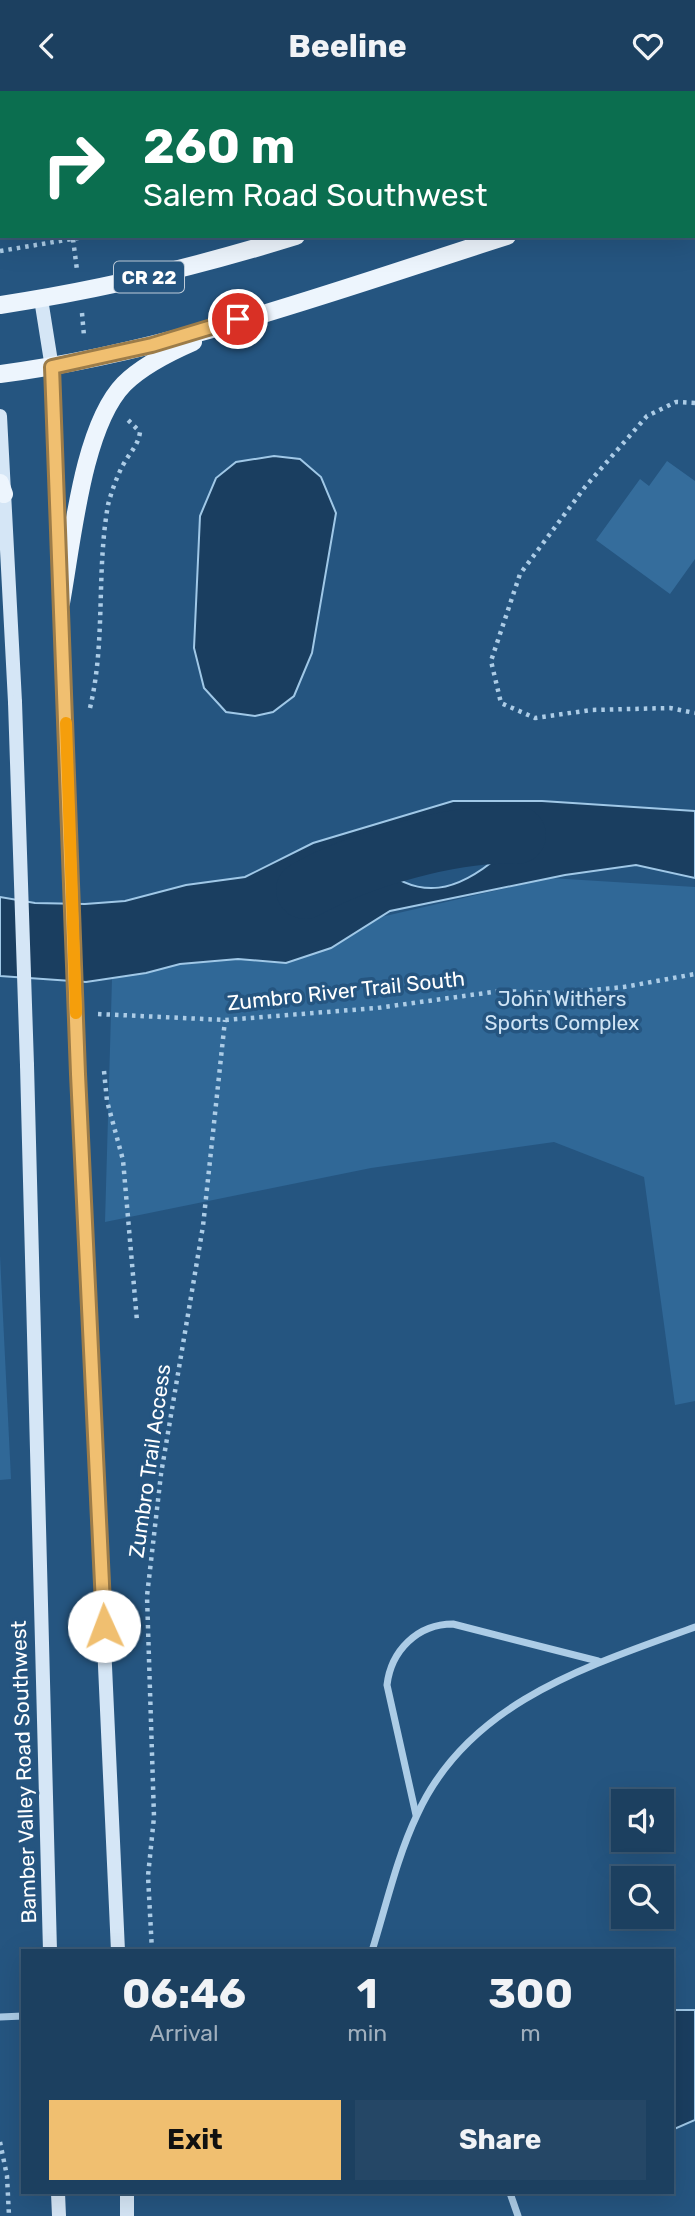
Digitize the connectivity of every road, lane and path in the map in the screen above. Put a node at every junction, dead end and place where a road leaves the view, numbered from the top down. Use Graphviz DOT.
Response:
graph roads {
  1 [pos="78,238"];
  2 [pos="289,238"];
  3 [pos="501,238"];
  4 [pos="0,251"];
  5 [pos="41,299"];
  6 [pos="0,305"];
  7 [pos="259,313"];
  8 [pos="52,367"];
  9 [pos="0,374"];
  10 [pos="695,403"];
  11 [pos="0,417"];
  12 [pos="2,488"];
  13 [pos="61,603"];
  14 [pos="695,713"];
  15 [pos="695,974"];
  16 [pos="90,1013"];
  17 [pos="225,1020"];
  18 [pos="104,1071"];
  19 [pos="137,1321"];
  20 [pos="695,1627"];
  21 [pos="599,1662"];
  22 [pos="416,1816"];
  23 [pos="50,1949"];
  24 [pos="118,1949"];
  25 [pos="152,1949"];
  26 [pos="373,1949"];
  27 [pos="21,2016"];
  28 [pos="0,2017"];
  29 [pos="0,2142"];
  30 [pos="58,2194"];
  31 [pos="127,2194"];
  32 [pos="510,2194"];
  33 [pos="9,2216"];
  34 [pos="59,2216"];
  35 [pos="127,2216"];
  36 [pos="518,2216"];
  1 -- 4 [label="path"];
  2 -- 5 [label="main road, CR 22"];
  3 -- 7 [label="main road"];
  5 -- 6 [label="main road, CR 22"];
  5 -- 8 [label="main road"];
  7 -- 8 [label="main road"];
  7 -- 13 [label="main road"];
  8 -- 9 [label="main road"];
  8 -- 13 [label="main road"];
  10 -- 14 [label="path"];
  11 -- 12 [label="main road, Bamber Valley Road Southwest"];
  12 -- 23 [label="main road, Bamber Valley Road Southwest, bridge"];
  13 -- 24 [label="main road, bridge"];
  15 -- 17 [label="path, Zumbro River Trail South"];
  16 -- 17 [label="path, Zumbro River Trail South"];
  17 -- 25 [label="path, Zumbro Trail Access"];
  18 -- 19 [label="path"];
  20 -- 21 [label="street"];
  21 -- 22 [label="street"];
  21 -- 22 [label="street"];
  22 -- 26 [label="street"];
  27 -- 28 [label="street"];
  29 -- 33 [label="path"];
  30 -- 34 [label="main road"];
  31 -- 35 [label="main road"];
  32 -- 36 [label="street"];
}
